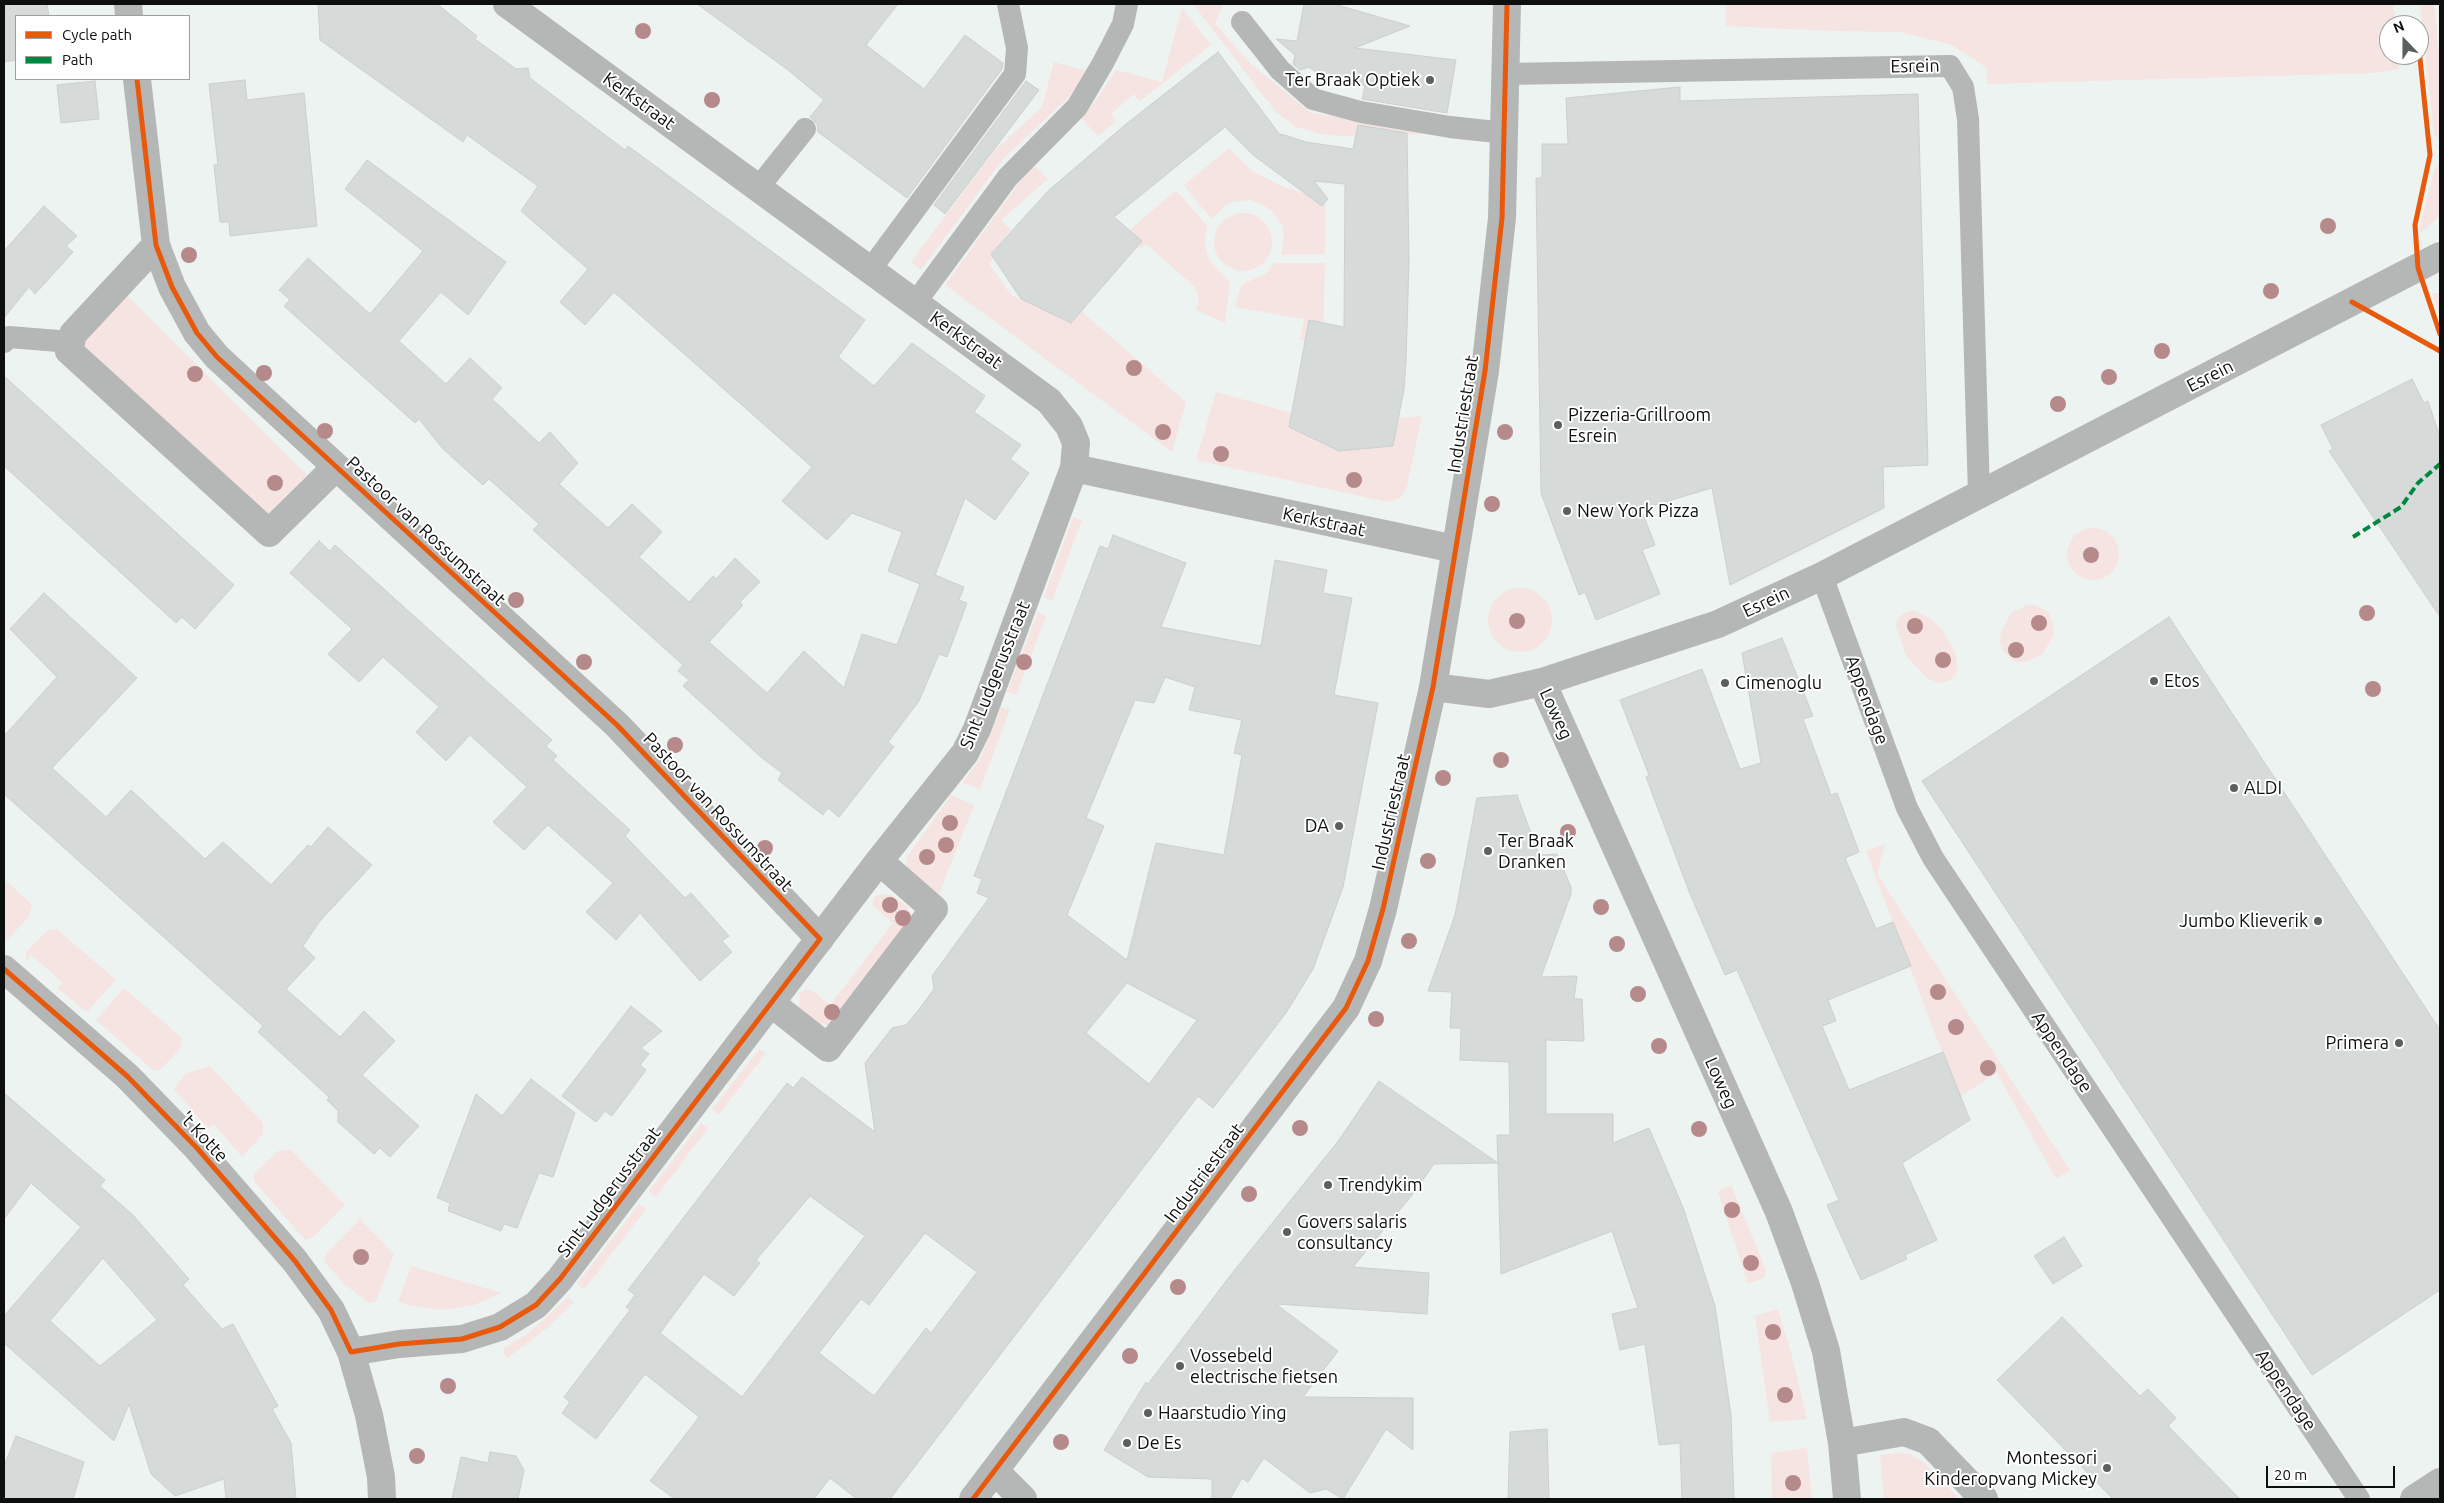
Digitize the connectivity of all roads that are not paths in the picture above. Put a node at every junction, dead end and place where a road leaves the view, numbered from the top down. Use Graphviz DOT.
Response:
graph roads {
  1 [pos="507,4"];
  2 [pos="1008,4"];
  3 [pos="1127,4"];
  4 [pos="1508,4"];
  5 [pos="1242,22"];
  6 [pos="1507,74"];
  7 [pos="137,80"];
  8 [pos="805,129"];
  9 [pos="1505,133"];
  10 [pos="758,188"];
  11 [pos="156,245"];
  12 [pos="2440,256"];
  13 [pos="870,270"];
  14 [pos="915,303"];
  15 [pos="4,342"];
  16 [pos="71,342"];
  17 [pos="336,467"];
  18 [pos="1074,468"];
  19 [pos="1979,495"];
  20 [pos="1455,549"];
  21 [pos="1822,576"];
  22 [pos="1542,682"];
  23 [pos="1432,687"];
  24 [pos="879,861"];
  25 [pos="820,939"];
  26 [pos="4,969"];
  27 [pos="771,1003"];
  28 [pos="350,1352"];
  29 [pos="1842,1443"];
  30 [pos="995,1471"];
  31 [pos="2440,1482"];
  32 [pos="382,1499"];
  33 [pos="973,1499"];
  34 [pos="1023,1499"];
  35 [pos="1847,1499"];
  36 [pos="1984,1499"];
  37 [pos="2359,1499"];
  38 [pos="2414,1499"];
  1 -- 10 [label="street, Kerkstraat"];
  2 -- 13 [label="lane"];
  3 -- 14 [label="lane"];
  4 -- 6 [label="street, Industriestraat"];
  5 -- 9 [label="lane"];
  6 -- 9 [label="street, Industriestraat"];
  6 -- 19 [label="lane, Esrein"];
  7 -- 11 [label="street, Pastoor van Rossumstraat"];
  8 -- 10 [label="lane"];
  9 -- 20 [label="street, Industriestraat"];
  10 -- 13 [label="street, Kerkstraat"];
  11 -- 16 [label="street"];
  11 -- 17 [label="street, Pastoor van Rossumstraat"];
  12 -- 19 [label="street, Esrein"];
  13 -- 14 [label="street, Kerkstraat"];
  14 -- 18 [label="street, Kerkstraat"];
  15 -- 16 [label="lane"];
  16 -- 17 [label="street, Pastoor van Rossumstraat"];
  17 -- 25 [label="street, Pastoor van Rossumstraat"];
  18 -- 20 [label="street, Kerkstraat"];
  18 -- 24 [label="street, Sint Ludgerusstraat"];
  19 -- 21 [label="street, Esrein"];
  20 -- 23 [label="street, Industriestraat"];
  21 -- 22 [label="street, Esrein"];
  21 -- 37 [label="lane, Appendage"];
  22 -- 23 [label="street, Loweg"];
  22 -- 29 [label="street, Loweg"];
  23 -- 30 [label="street, Industriestraat"];
  24 -- 25 [label="street, Sint Ludgerusstraat"];
  24 -- 27 [label="street"];
  25 -- 27 [label="street, Sint Ludgerusstraat"];
  26 -- 28 [label="street, 't Kotte"];
  27 -- 28 [label="street, Sint Ludgerusstraat"];
  28 -- 32 [label="street, 't Kotte"];
  29 -- 35 [label="street, Loweg"];
  29 -- 36 [label="street"];
  30 -- 33 [label="street, Industriestraat"];
  30 -- 34 [label="street"];
  31 -- 38 [label="street"];
}
